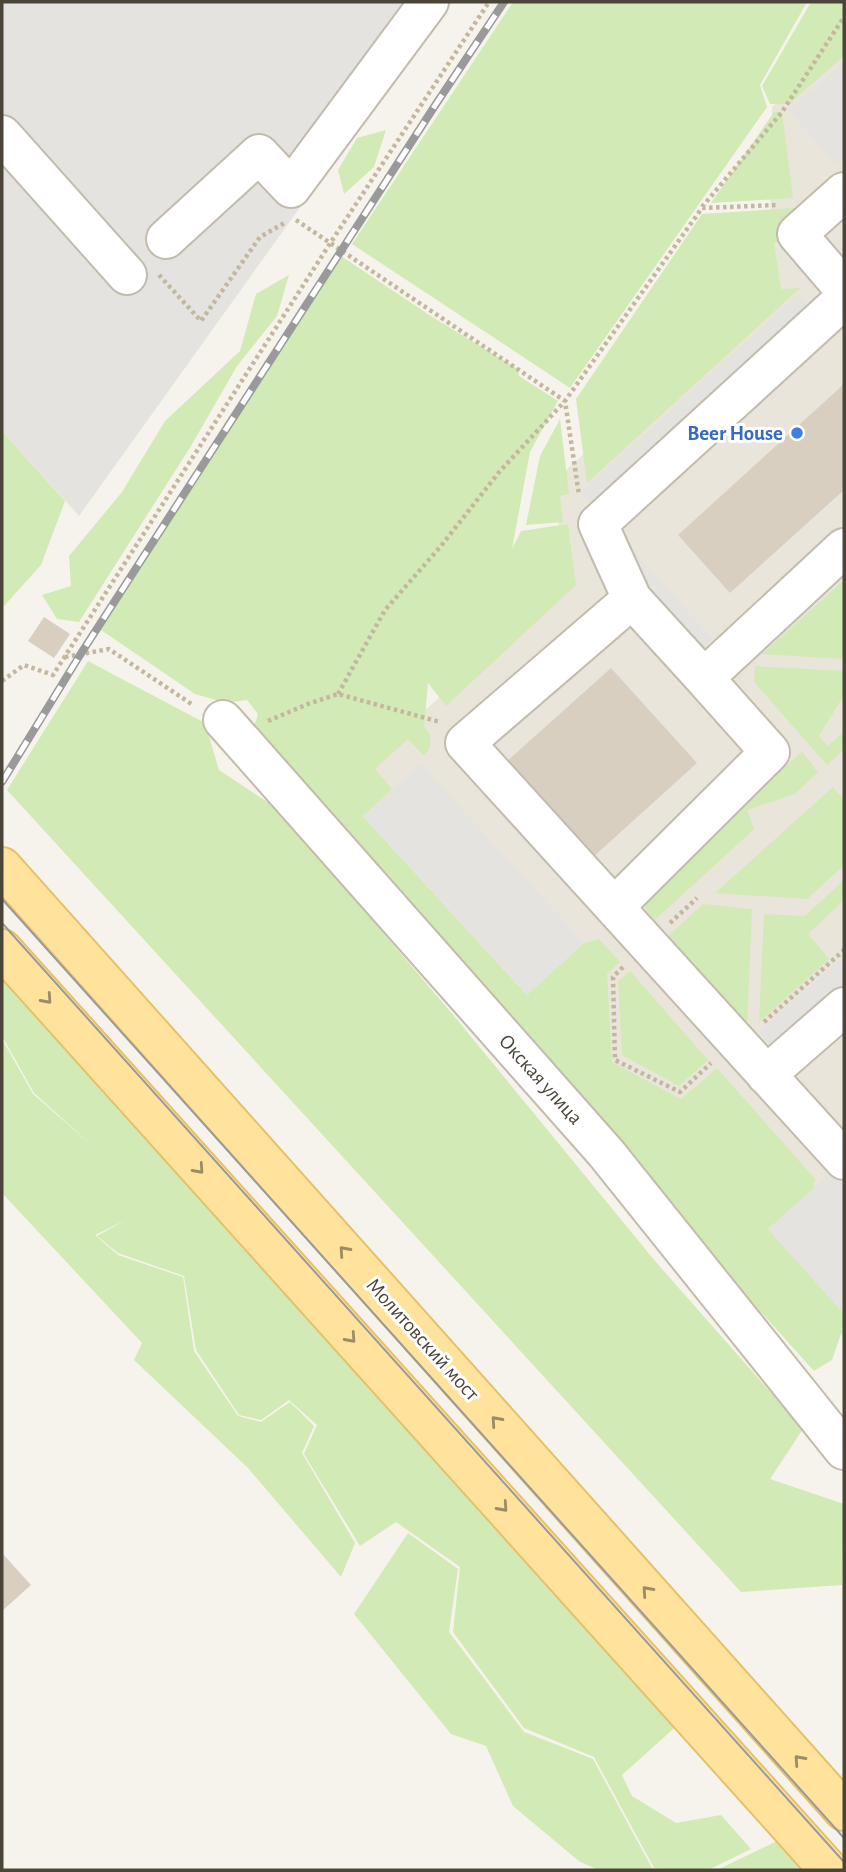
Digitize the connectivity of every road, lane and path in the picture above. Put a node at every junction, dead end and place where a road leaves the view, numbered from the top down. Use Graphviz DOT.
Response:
graph roads {
  1 [pos="429,2"];
  2 [pos="489,2"];
  3 [pos="844,17"];
  4 [pos="2,135"];
  5 [pos="844,192"];
  6 [pos="780,205"];
  7 [pos="702,208"];
  8 [pos="166,239"];
  9 [pos="331,242"];
  10 [pos="127,275"];
  11 [pos="844,289"];
  12 [pos="844,299"];
  13 [pos="201,321"];
  14 [pos="565,401"];
  15 [pos="581,506"];
  16 [pos="844,548"];
  17 [pos="632,599"];
  18 [pos="64,657"];
  19 [pos="704,678"];
  20 [pos="2,681"];
  21 [pos="338,694"];
  22 [pos="223,720"];
  23 [pos="477,733"];
  24 [pos="2,867"];
  25 [pos="614,907"];
  26 [pos="2,949"];
  27 [pos="844,950"];
  28 [pos="629,962"];
  29 [pos="844,1007"];
  30 [pos="759,1026"];
  31 [pos="716,1059"];
  32 [pos="766,1075"];
  33 [pos="844,1160"];
  34 [pos="844,1450"];
  35 [pos="844,1811"];
  36 [pos="828,1870"];
  1 -- 8 [label="street"];
  2 -- 9 [label="path"];
  3 -- 7 [label="path"];
  4 -- 10 [label="street"];
  5 -- 11 [label="street"];
  6 -- 7 [label="path"];
  7 -- 14 [label="path"];
  9 -- 13 [label="path"];
  9 -- 14 [label="path"];
  9 -- 18 [label="path"];
  12 -- 17 [label="street"];
  14 -- 15 [label="path"];
  14 -- 21 [label="path"];
  16 -- 19 [label="street"];
  17 -- 19 [label="street"];
  17 -- 23 [label="street"];
  18 -- 20 [label="path"];
  18 -- 22 [label="path"];
  19 -- 25 [label="street"];
  21 -- 22 [label="path"];
  21 -- 23 [label="path"];
  22 -- 34 [label="street, Окская улица"];
  23 -- 25 [label="street"];
  35 -- 24 [label="main road, Молитовский мост, one-way"];
  25 -- 32 [label="street"];
  26 -- 36 [label="main road, one-way"];
  27 -- 30 [label="path"];
  28 -- 31 [label="path"];
  29 -- 32 [label="street"];
  32 -- 33 [label="street"];
}
